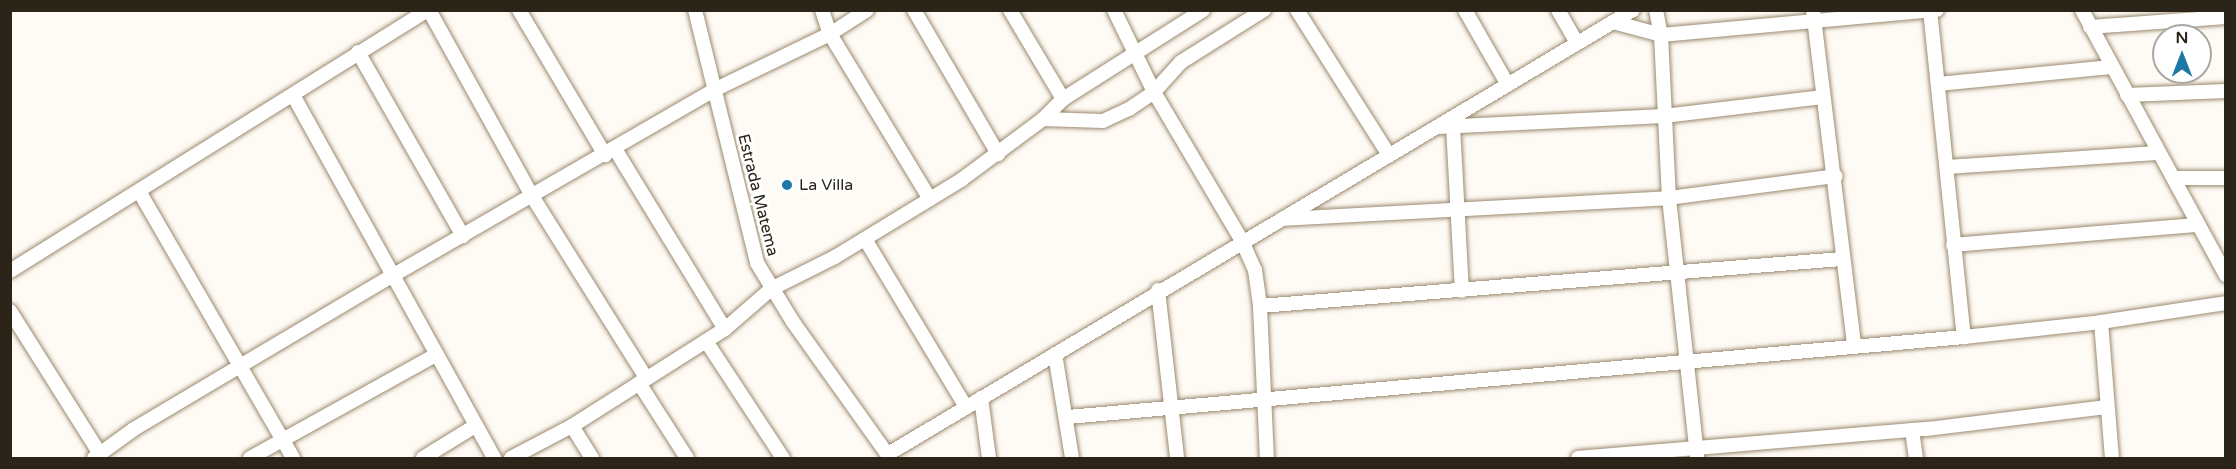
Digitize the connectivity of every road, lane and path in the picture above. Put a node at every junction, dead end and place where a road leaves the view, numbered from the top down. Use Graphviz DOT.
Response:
graph roads {
  1 [pos="428,10"];
  2 [pos="519,10"];
  3 [pos="695,10"];
  4 [pos="822,10"];
  5 [pos="867,10"];
  6 [pos="914,10"];
  7 [pos="1010,10"];
  8 [pos="1114,10"];
  9 [pos="1203,10"];
  10 [pos="1264,10"];
  11 [pos="1297,10"];
  12 [pos="1465,10"];
  13 [pos="1558,10"];
  14 [pos="1633,10"];
  15 [pos="1656,10"];
  16 [pos="2082,10"];
  17 [pos="1933,11"];
  18 [pos="1813,15"];
  19 [pos="2226,17"];
  20 [pos="1613,22"];
  21 [pos="2090,27"];
  22 [pos="830,33"];
  23 [pos="1661,34"];
  24 [pos="1577,44"];
  25 [pos="1136,51"];
  26 [pos="358,52"];
  27 [pos="2111,68"];
  28 [pos="1938,84"];
  29 [pos="1508,85"];
  30 [pos="714,90"];
  31 [pos="2226,91"];
  32 [pos="1154,92"];
  33 [pos="293,95"];
  34 [pos="2127,95"];
  35 [pos="1823,97"];
  36 [pos="1063,99"];
  37 [pos="1664,116"];
  38 [pos="1043,119"];
  39 [pos="1453,126"];
  40 [pos="1437,127"];
  41 [pos="610,152"];
  42 [pos="2157,153"];
  43 [pos="998,154"];
  44 [pos="1389,155"];
  45 [pos="1947,167"];
  46 [pos="1836,176"];
  47 [pos="2174,178"];
  48 [pos="2226,178"];
  49 [pos="139,191"];
  50 [pos="532,196"];
  51 [pos="1669,198"];
  52 [pos="930,199"];
  53 [pos="1458,213"];
  54 [pos="1280,219"];
  55 [pos="2198,225"];
  56 [pos="463,236"];
  57 [pos="865,239"];
  58 [pos="1242,241"];
  59 [pos="1953,245"];
  60 [pos="1842,259"];
  61 [pos="10,271"];
  62 [pos="1678,272"];
  63 [pos="2226,275"];
  64 [pos="392,276"];
  65 [pos="771,289"];
  66 [pos="1158,290"];
  67 [pos="1462,291"];
  68 [pos="2226,303"];
  69 [pos="1260,306"];
  70 [pos="10,311"];
  71 [pos="2101,322"];
  72 [pos="725,329"];
  73 [pos="1964,337"];
  74 [pos="706,341"];
  75 [pos="1854,346"];
  76 [pos="1055,354"];
  77 [pos="436,355"];
  78 [pos="1687,361"];
  79 [pos="242,366"];
  80 [pos="643,381"];
  81 [pos="981,398"];
  82 [pos="1263,400"];
  83 [pos="966,407"];
  84 [pos="2106,407"];
  85 [pos="1171,408"];
  86 [pos="1068,417"];
  87 [pos="476,426"];
  88 [pos="572,426"];
  89 [pos="1912,430"];
  90 [pos="281,439"];
  91 [pos="1696,454"];
  92 [pos="97,456"];
  93 [pos="889,456"];
  94 [pos="1605,457"];
  95 [pos="250,459"];
  96 [pos="293,459"];
  97 [pos="423,459"];
  98 [pos="494,459"];
  99 [pos="511,459"];
  100 [pos="592,459"];
  101 [pos="687,459"];
  102 [pos="783,459"];
  103 [pos="989,459"];
  104 [pos="1072,459"];
  105 [pos="1177,459"];
  106 [pos="1267,459"];
  107 [pos="1578,459"];
  108 [pos="1916,459"];
  109 [pos="2112,459"];
  1 -- 26 [label="street"];
  1 -- 50 [label="street"];
  2 -- 41 [label="street"];
  3 -- 30 [label="street, Estrada Matema"];
  4 -- 22 [label="street"];
  5 -- 22 [label="street"];
  6 -- 43 [label="street"];
  7 -- 36 [label="street"];
  8 -- 25 [label="street"];
  9 -- 25 [label="street"];
  10 -- 32 [label="street"];
  11 -- 44 [label="street"];
  12 -- 29 [label="street"];
  13 -- 24 [label="street"];
  14 -- 20 [label="street"];
  15 -- 23 [label="street"];
  16 -- 21 [label="street"];
  17 -- 18 [label="street"];
  17 -- 28 [label="street"];
  18 -- 23 [label="street"];
  18 -- 35 [label="street"];
  19 -- 21 [label="street"];
  20 -- 23 [label="street"];
  20 -- 24 [label="street"];
  21 -- 27 [label="street"];
  22 -- 30 [label="street"];
  22 -- 52 [label="street"];
  23 -- 37 [label="street"];
  24 -- 29 [label="street"];
  25 -- 32 [label="street"];
  25 -- 36 [label="street"];
  26 -- 33 [label="street"];
  26 -- 56 [label="street"];
  27 -- 28 [label="street"];
  27 -- 34 [label="street"];
  28 -- 45 [label="street"];
  29 -- 40 [label="street"];
  30 -- 41 [label="street"];
  30 -- 65 [label="street, Estrada Matema"];
  31 -- 34 [label="street"];
  32 -- 38 [label="street"];
  32 -- 58 [label="street"];
  33 -- 49 [label="street"];
  33 -- 64 [label="street"];
  34 -- 42 [label="street"];
  35 -- 37 [label="street"];
  35 -- 46 [label="street"];
  36 -- 38 [label="street"];
  37 -- 39 [label="street"];
  37 -- 51 [label="street"];
  38 -- 43 [label="street"];
  39 -- 40 [label="street"];
  39 -- 53 [label="street"];
  40 -- 44 [label="street"];
  41 -- 50 [label="street"];
  41 -- 72 [label="street"];
  42 -- 45 [label="street"];
  42 -- 47 [label="street"];
  43 -- 52 [label="street"];
  44 -- 54 [label="street"];
  45 -- 59 [label="street"];
  46 -- 51 [label="street"];
  46 -- 60 [label="street"];
  47 -- 48 [label="street"];
  47 -- 55 [label="street"];
  49 -- 61 [label="street"];
  49 -- 79 [label="street"];
  50 -- 56 [label="street"];
  50 -- 80 [label="street"];
  51 -- 53 [label="street"];
  51 -- 62 [label="street"];
  52 -- 57 [label="street"];
  53 -- 54 [label="street"];
  53 -- 67 [label="street"];
  54 -- 58 [label="street"];
  55 -- 59 [label="street"];
  55 -- 63 [label="street"];
  56 -- 64 [label="street"];
  57 -- 65 [label="street"];
  57 -- 83 [label="street"];
  58 -- 66 [label="street"];
  58 -- 69 [label="street"];
  59 -- 73 [label="street"];
  60 -- 62 [label="street"];
  60 -- 75 [label="street"];
  62 -- 67 [label="street"];
  62 -- 78 [label="street"];
  64 -- 77 [label="street"];
  64 -- 79 [label="street"];
  65 -- 72 [label="street"];
  65 -- 93 [label="street, Estrada Matema"];
  66 -- 76 [label="street"];
  66 -- 85 [label="street"];
  67 -- 69 [label="street"];
  68 -- 71 [label="street"];
  69 -- 82 [label="street"];
  70 -- 92 [label="street"];
  71 -- 73 [label="street"];
  71 -- 84 [label="street"];
  72 -- 74 [label="street"];
  73 -- 75 [label="street"];
  74 -- 80 [label="street"];
  74 -- 102 [label="street"];
  75 -- 78 [label="street"];
  76 -- 81 [label="street"];
  76 -- 86 [label="street"];
  77 -- 87 [label="street"];
  77 -- 90 [label="street"];
  78 -- 82 [label="street"];
  78 -- 91 [label="street"];
  79 -- 90 [label="street"];
  79 -- 92 [label="street"];
  80 -- 88 [label="street"];
  80 -- 101 [label="street"];
  81 -- 83 [label="street"];
  81 -- 103 [label="street"];
  82 -- 85 [label="street"];
  82 -- 106 [label="street"];
  83 -- 93 [label="street"];
  84 -- 89 [label="street"];
  84 -- 109 [label="street"];
  85 -- 86 [label="street"];
  85 -- 105 [label="street"];
  86 -- 104 [label="street"];
  87 -- 97 [label="street"];
  87 -- 98 [label="street"];
  88 -- 99 [label="street"];
  88 -- 100 [label="street"];
  89 -- 91 [label="street"];
  89 -- 108 [label="street"];
  90 -- 95 [label="street"];
  90 -- 96 [label="street"];
  91 -- 94 [label="street"];
  94 -- 107 [label="street"];
}
